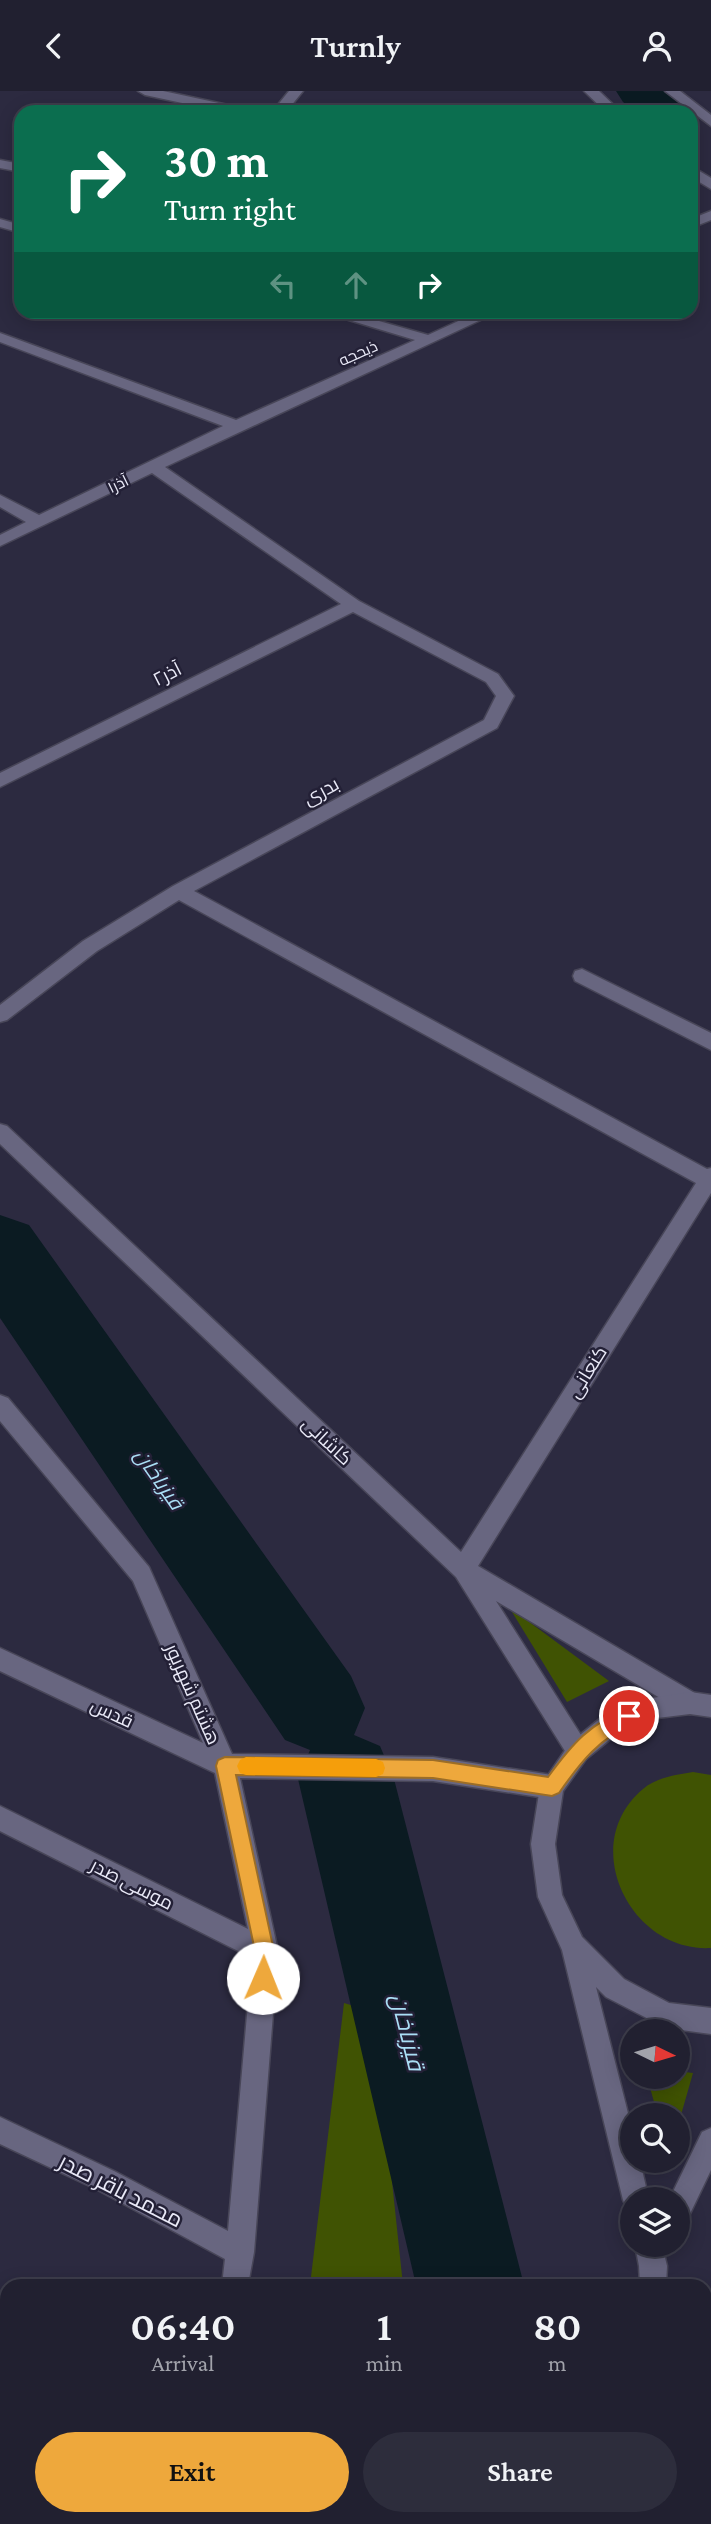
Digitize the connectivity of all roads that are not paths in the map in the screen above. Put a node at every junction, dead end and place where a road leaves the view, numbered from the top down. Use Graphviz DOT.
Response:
graph roads {
  1 [pos="145,91"];
  2 [pos="296,91"];
  3 [pos="592,91"];
  4 [pos="672,91"];
  5 [pos="210,105"];
  6 [pos="285,105"];
  7 [pos="607,105"];
  8 [pos="690,105"];
  9 [pos="355,319"];
  10 [pos="476,319"];
  11 [pos="0,337"];
  12 [pos="431,340"];
  13 [pos="236,426"];
  14 [pos="153,466"];
  15 [pos="0,500"];
  16 [pos="39,522"];
  17 [pos="0,541"];
  18 [pos="353,605"];
  19 [pos="0,781"];
  20 [pos="179,891"];
  21 [pos="582,976"];
  22 [pos="0,1015"];
  23 [pos="711,1042"];
  24 [pos="0,1132"];
  25 [pos="710,1178"];
  26 [pos="0,1405"];
  27 [pos="463,1569"];
  28 [pos="0,1659"];
  29 [pos="700,1704"];
  30 [pos="578,1751"];
  31 [pos="225,1766"];
  32 [pos="552,1787"];
  33 [pos="0,1818"];
  34 [pos="573,1946"];
  35 [pos="265,1951"];
  36 [pos="711,2021"];
  37 [pos="0,2130"];
  38 [pos="711,2141"];
  39 [pos="633,2187"];
  40 [pos="689,2187"];
  41 [pos="240,2252"];
  42 [pos="236,2279"];
  1 -- 5 [label="street"];
  2 -- 6 [label="street"];
  3 -- 7 [label="street"];
  4 -- 8 [label="street"];
  9 -- 12 [label="street"];
  10 -- 12 [label="street, ذیحجه"];
  11 -- 13 [label="street"];
  12 -- 13 [label="street, ذیحجه"];
  13 -- 14 [label="street, آذر۱"];
  14 -- 16 [label="street, آذر۱"];
  14 -- 18 [label="street"];
  15 -- 16 [label="street"];
  16 -- 17 [label="street, آذر۱"];
  18 -- 19 [label="street, آذر۲"];
  18 -- 20 [label="street, بدری"];
  20 -- 22 [label="street, بدری"];
  20 -- 25 [label="street"];
  21 -- 23 [label="street"];
  24 -- 27 [label="street, کاشانی"];
  25 -- 27 [label="street, کنعانی"];
  26 -- 31 [label="street, هشتم شهریور"];
  27 -- 29 [label="street, کاشانی"];
  27 -- 30 [label="street"];
  28 -- 31 [label="street, قدس"];
  29 -- 30 [label="street"];
  30 -- 32 [label="street"];
  31 -- 32 [label="street"];
  31 -- 35 [label="street, هشتم شهریور"];
  32 -- 34 [label="street"];
  33 -- 35 [label="street, موسی صدر"];
  34 -- 36 [label="street"];
  34 -- 39 [label="street"];
  35 -- 41 [label="street, هشتم شهریور"];
  37 -- 41 [label="street, محمد باقر صدر"];
  38 -- 40 [label="street"];
  41 -- 42 [label="street, هشتم شهریور"];
}
